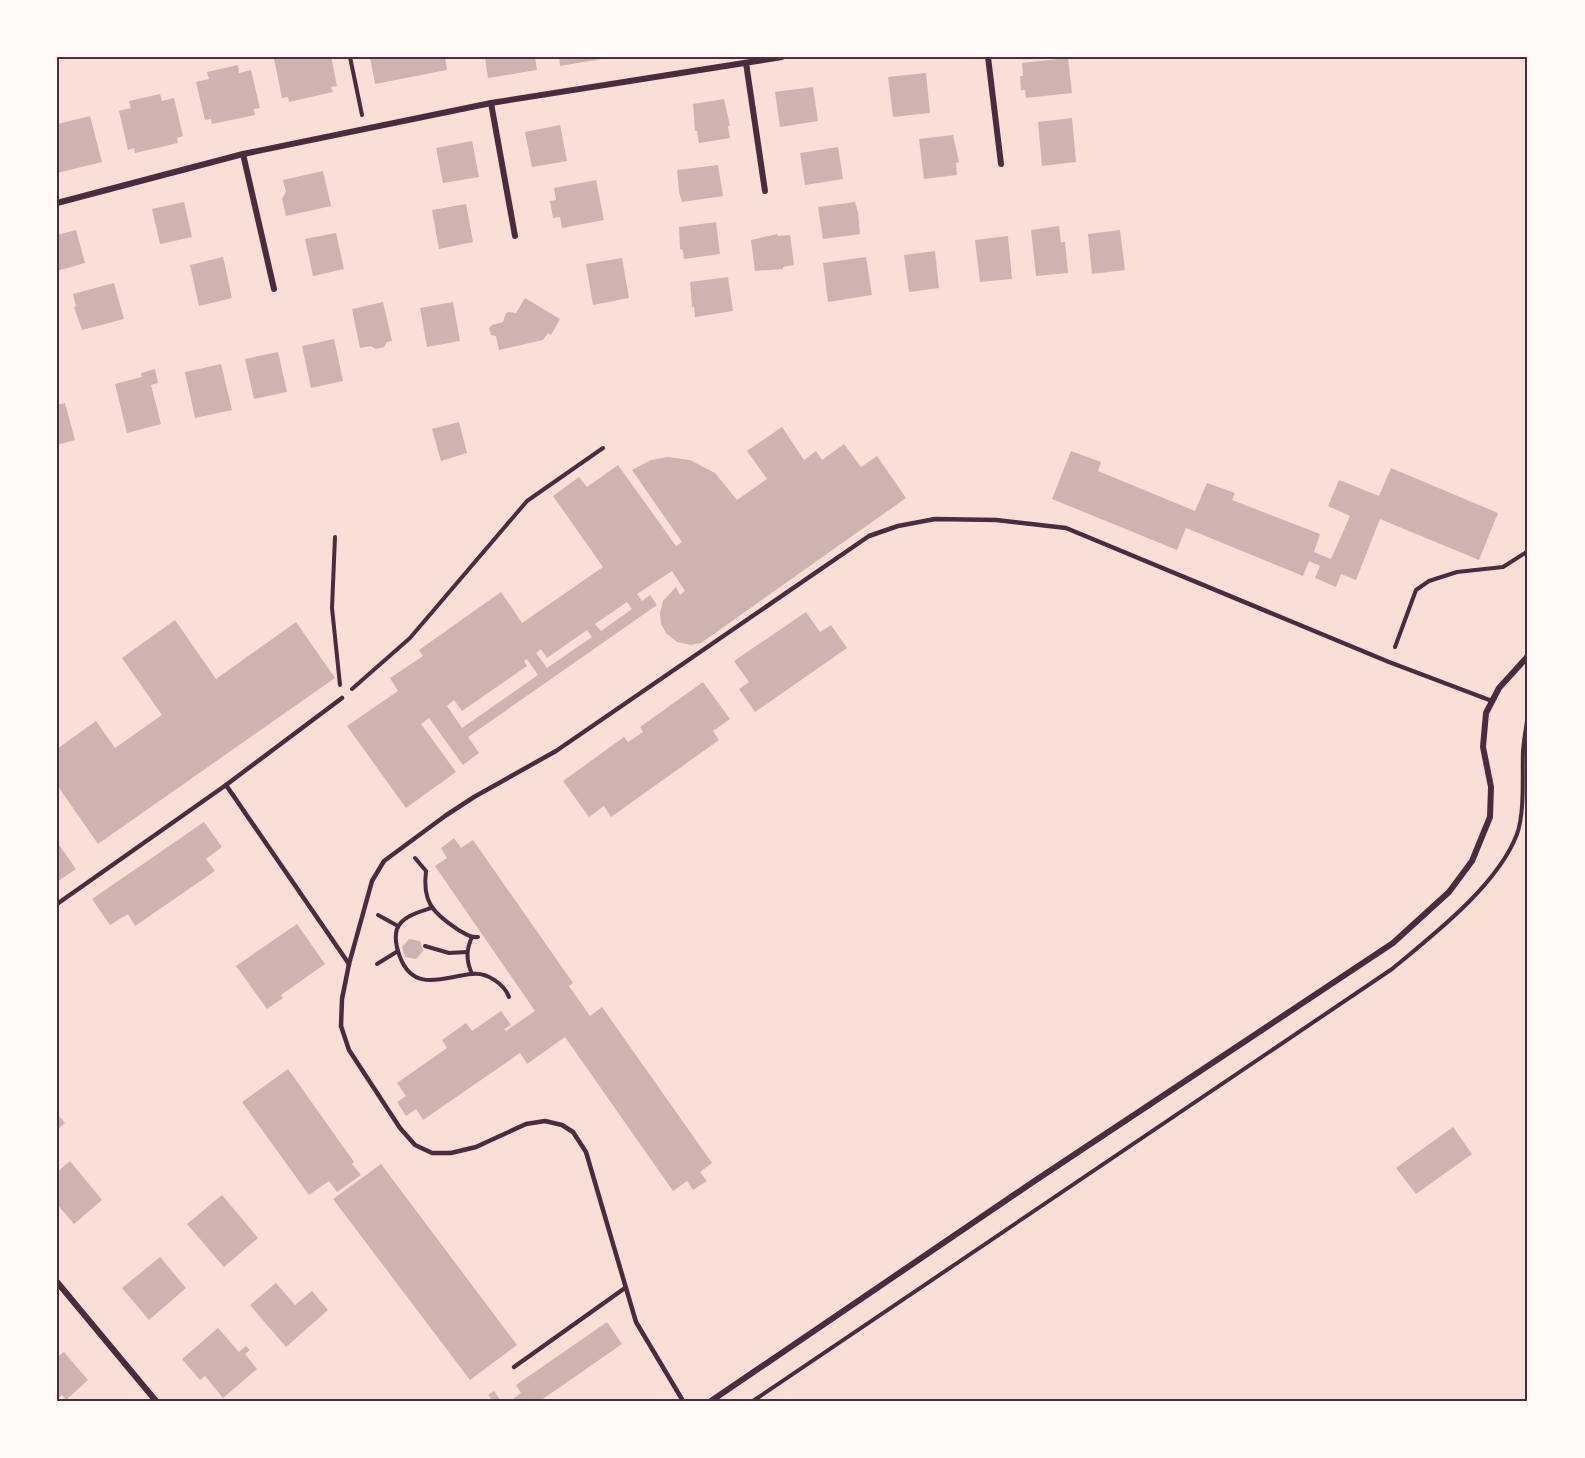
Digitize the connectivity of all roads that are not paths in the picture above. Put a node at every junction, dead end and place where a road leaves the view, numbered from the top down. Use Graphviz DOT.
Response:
graph roads {
  1 [pos="782,57"];
  2 [pos="988,57"];
  3 [pos="746,63"];
  4 [pos="490,103"];
  5 [pos="243,154"];
  6 [pos="1001,164"];
  7 [pos="765,191"];
  8 [pos="57,203"];
  9 [pos="515,236"];
  10 [pos="274,289"];
  11 [pos="1528,656"];
  12 [pos="342,698"];
  13 [pos="1492,701"];
  14 [pos="226,785"];
  15 [pos="57,904"];
  16 [pos="349,964"];
  17 [pos="57,1282"];
  18 [pos="626,1288"];
  19 [pos="514,1367"];
  20 [pos="156,1401"];
  21 [pos="682,1401"];
  22 [pos="711,1401"];
  1 -- 3 [label="street"];
  2 -- 6 [label="street"];
  3 -- 4 [label="street"];
  3 -- 7 [label="street"];
  4 -- 5 [label="street"];
  4 -- 9 [label="street"];
  5 -- 8 [label="street"];
  5 -- 10 [label="street"];
  11 -- 13 [label="street"];
  12 -- 14 [label="lane"];
  13 -- 16 [label="lane"];
  13 -- 22 [label="street"];
  14 -- 15 [label="lane"];
  14 -- 16 [label="lane"];
  16 -- 18 [label="lane"];
  17 -- 20 [label="street"];
  18 -- 19 [label="lane"];
  18 -- 21 [label="lane"];
}
